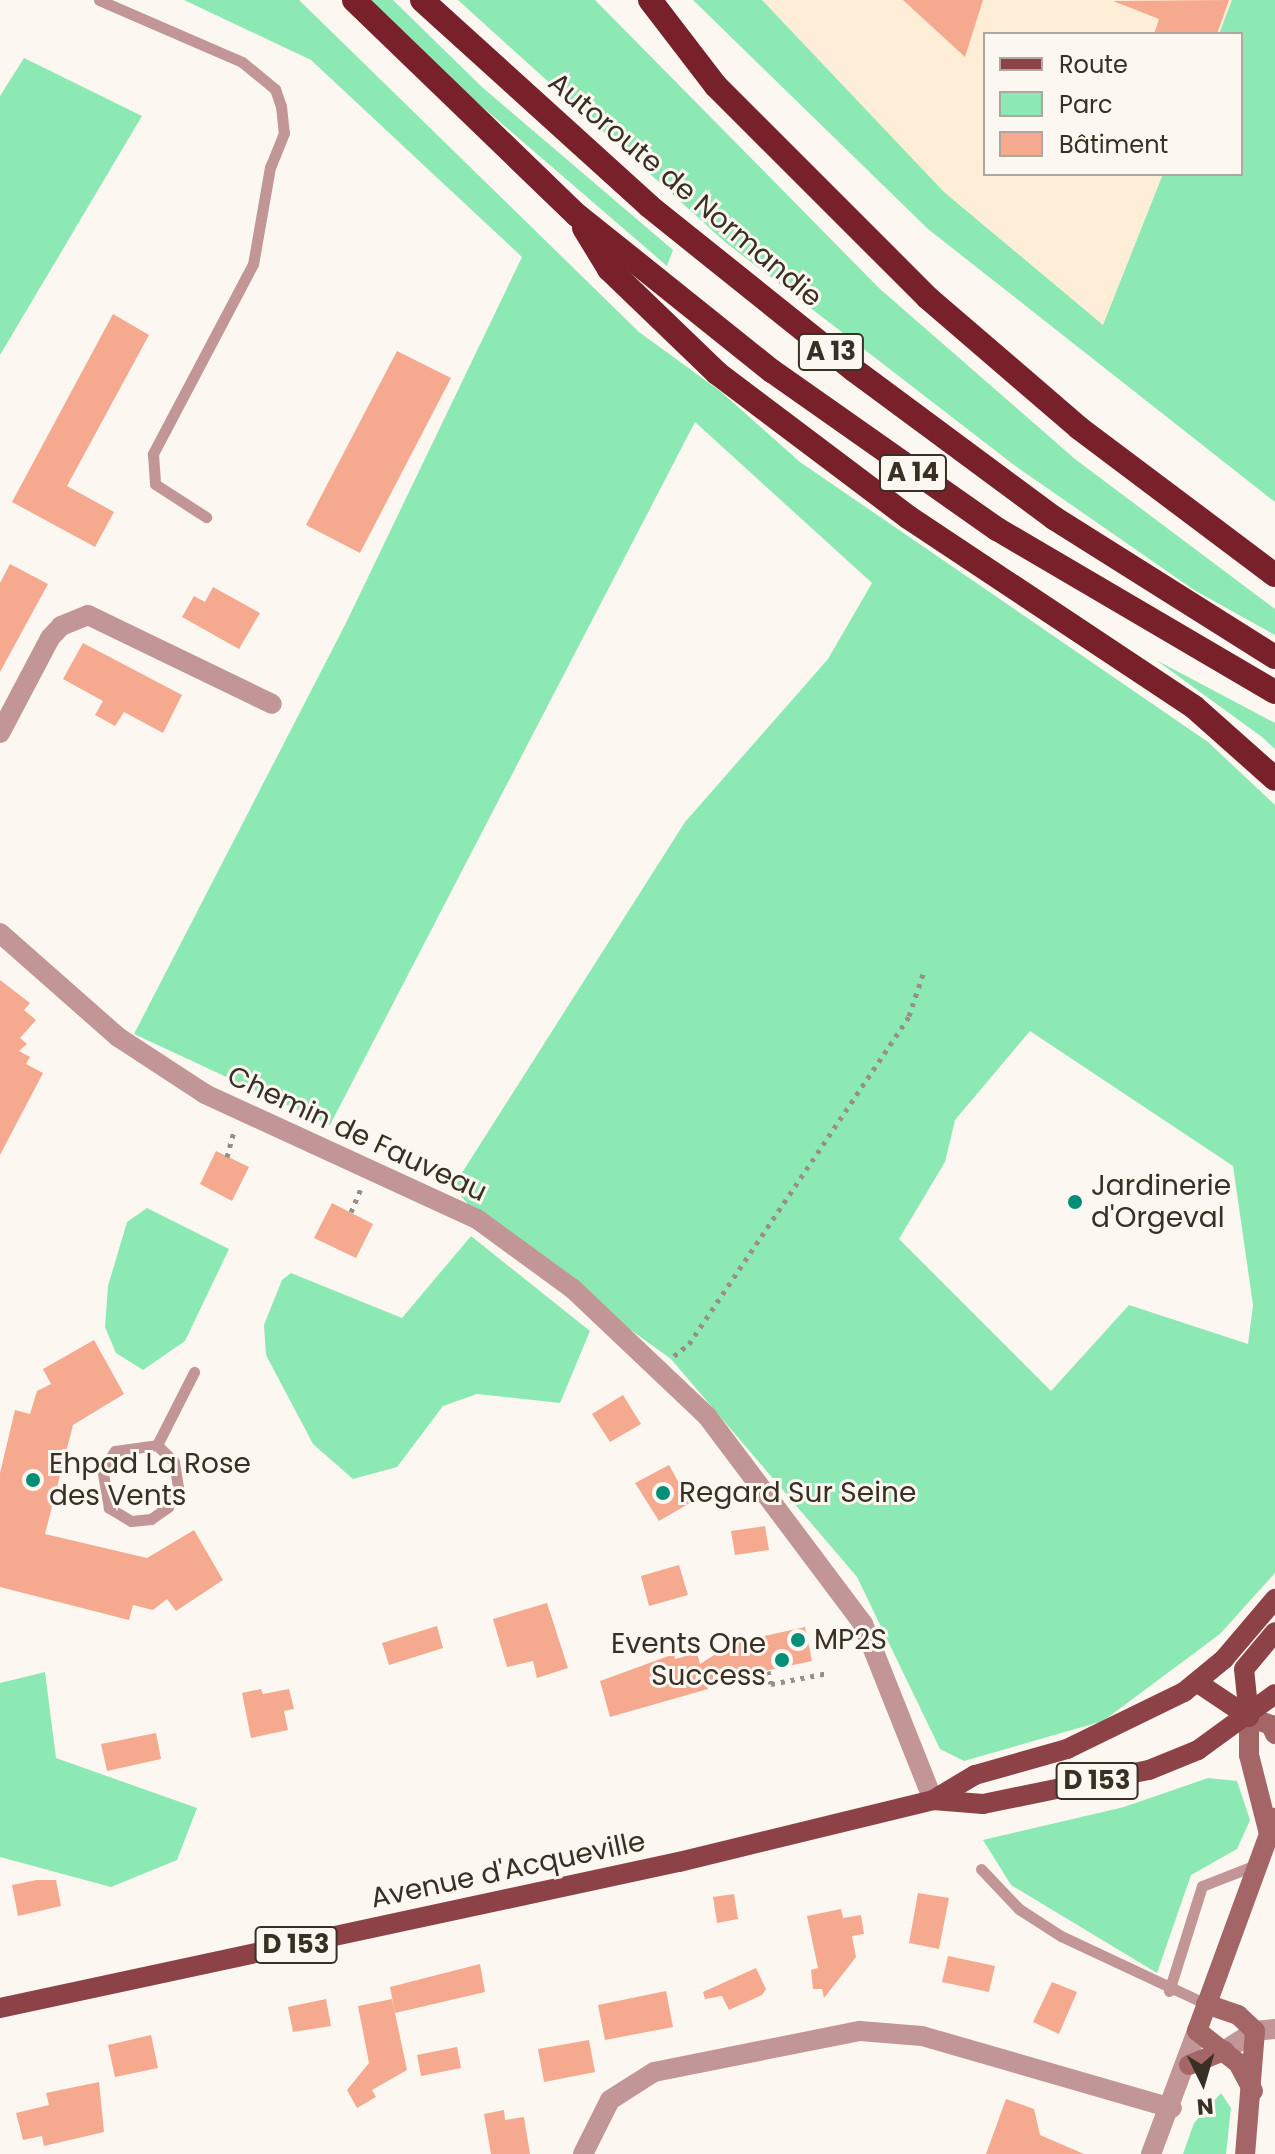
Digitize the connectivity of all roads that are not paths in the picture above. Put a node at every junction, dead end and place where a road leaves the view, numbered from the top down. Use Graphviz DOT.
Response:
graph roads {
  1 [pos="99,0"];
  2 [pos="354,0"];
  3 [pos="422,0"];
  4 [pos="632,0"];
  5 [pos="650,0"];
  6 [pos="716,86"];
  7 [pos="577,215"];
  8 [pos="206,517"];
  9 [pos="1275,575"];
  10 [pos="1275,657"];
  11 [pos="1275,692"];
  12 [pos="272,704"];
  13 [pos="0,733"];
  14 [pos="1275,779"];
  15 [pos="0,933"];
  16 [pos="194,1372"];
  17 [pos="157,1445"];
  18 [pos="1275,1599"];
  19 [pos="1275,1632"];
  20 [pos="1198,1683"];
  21 [pos="1275,1694"];
  22 [pos="1249,1717"];
  23 [pos="1275,1734"];
  24 [pos="933,1800"];
  25 [pos="1272,1826"];
  26 [pos="1258,1863"];
  27 [pos="981,1869"];
  28 [pos="1169,1991"];
  29 [pos="1206,2004"];
  30 [pos="0,2008"];
  31 [pos="1265,2030"];
  32 [pos="1197,2031"];
  33 [pos="1224,2051"];
  34 [pos="1189,2065"];
  35 [pos="1253,2091"];
  36 [pos="1172,2108"];
  37 [pos="583,2154"];
  38 [pos="1151,2154"];
  39 [pos="1245,2154"];
  1 -- 8 [label="lane"];
  2 -- 7 [label="highway, A 14"];
  3 -- 10 [label="highway, Autoroute de Normandie / A 13"];
  4 -- 6 [label="highway"];
  5 -- 6 [label="highway"];
  6 -- 9 [label="highway"];
  7 -- 11 [label="highway, A 14"];
  7 -- 14 [label="highway"];
  12 -- 13 [label="street"];
  15 -- 24 [label="street, Chemin de Fauveau"];
  16 -- 17 [label="lane"];
  17 -- 17 [label="lane"];
  18 -- 20 [label="main road, D 153"];
  19 -- 22 [label="main road"];
  20 -- 22 [label="main road"];
  20 -- 24 [label="main road, D 153"];
  21 -- 22 [label="main road, D 153"];
  22 -- 23 [label="street"];
  22 -- 24 [label="main road, D 153"];
  22 -- 25 [label="street"];
  24 -- 30 [label="main road, Avenue d'Acqueville / D 153"];
  25 -- 26 [label="street"];
  26 -- 28 [label="lane"];
  26 -- 29 [label="street"];
  27 -- 28 [label="lane"];
  28 -- 29 [label="lane"];
  29 -- 31 [label="street"];
  29 -- 32 [label="street"];
  31 -- 33 [label="street"];
  31 -- 35 [label="street"];
  32 -- 33 [label="street"];
  32 -- 34 [label="street"];
  33 -- 34 [label="street"];
  33 -- 35 [label="street"];
  34 -- 36 [label="street"];
  35 -- 39 [label="street"];
  36 -- 37 [label="street"];
  36 -- 38 [label="street"];
}
